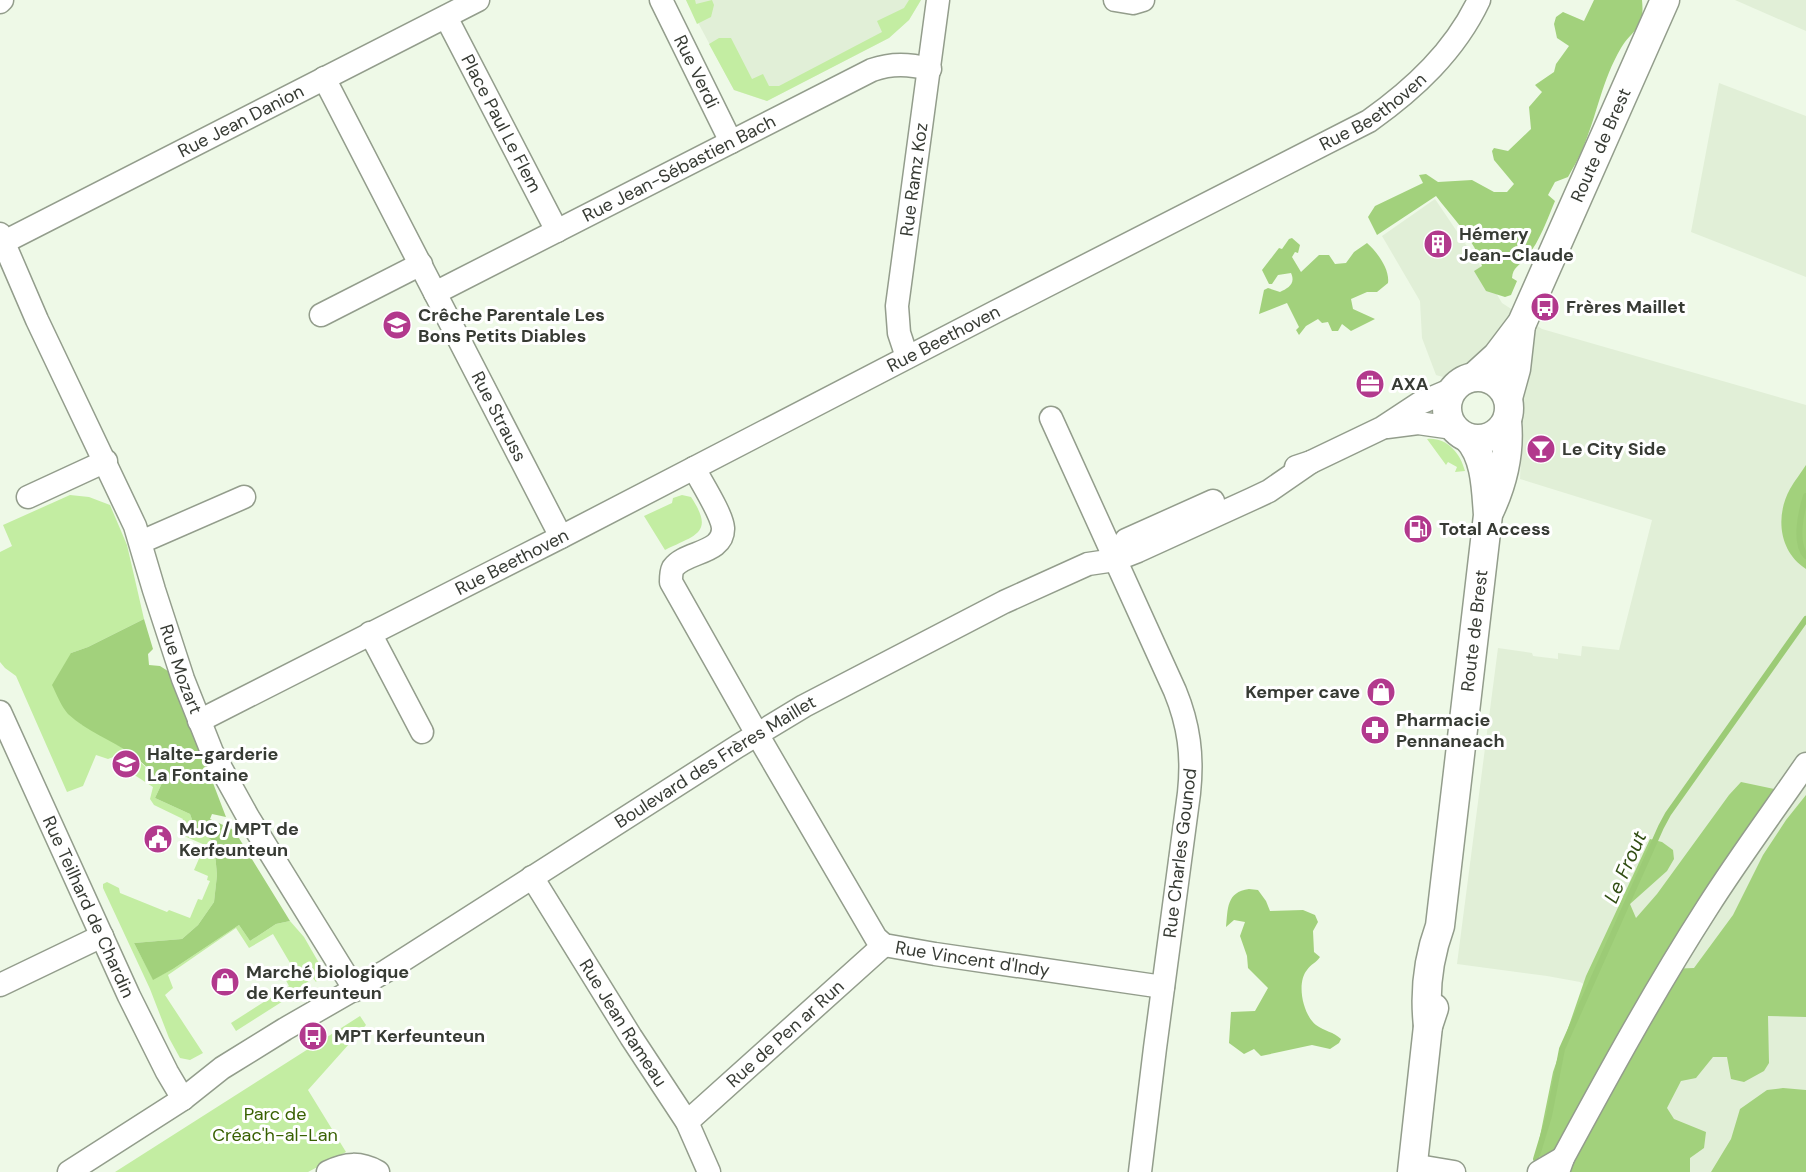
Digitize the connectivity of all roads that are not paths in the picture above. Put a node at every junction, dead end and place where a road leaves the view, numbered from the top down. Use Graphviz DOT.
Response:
graph roads {
  1 [pos="478,0"];
  2 [pos="661,0"];
  3 [pos="938,0"];
  4 [pos="1115,0"];
  5 [pos="1143,0"];
  6 [pos="1479,0"];
  7 [pos="1665,0"];
  8 [pos="446,17"];
  9 [pos="930,69"];
  10 [pos="324,78"];
  11 [pos="731,142"];
  12 [pos="557,231"];
  13 [pos="2,238"];
  14 [pos="421,264"];
  15 [pos="435,293"];
  16 [pos="321,315"];
  17 [pos="1522,323"];
  18 [pos="908,357"];
  19 [pos="1464,383"];
  20 [pos="1507,410"];
  21 [pos="1051,418"];
  22 [pos="1382,428"];
  23 [pos="1461,433"];
  24 [pos="106,461"];
  25 [pos="693,468"];
  26 [pos="28,497"];
  27 [pos="244,497"];
  28 [pos="1488,515"];
  29 [pos="561,537"];
  30 [pos="141,542"];
  31 [pos="1106,557"];
  32 [pos="370,633"];
  33 [pos="0,712"];
  34 [pos="199,722"];
  35 [pos="422,732"];
  36 [pos="757,734"];
  37 [pos="1806,764"];
  38 [pos="532,877"];
  39 [pos="102,936"];
  40 [pos="884,945"];
  41 [pos="0,985"];
  42 [pos="1162,987"];
  43 [pos="355,990"];
  44 [pos="183,1099"];
  45 [pos="687,1122"];
  46 [pos="1560,1165"];
  47 [pos="1412,1169"];
  48 [pos="69,1172"];
  49 [pos="328,1172"];
  50 [pos="378,1172"];
  51 [pos="709,1172"];
  52 [pos="1140,1172"];
  53 [pos="1454,1172"];
  54 [pos="1539,1172"];
  1 -- 8 [label="street, Rue Jean Danion"];
  2 -- 11 [label="street, Rue Verdi"];
  3 -- 9 [label="street, Rue Ramz Koz"];
  4 -- 5 [label="street"];
  6 -- 18 [label="street, Rue Beethoven"];
  7 -- 17 [label="main road, Route de Brest"];
  8 -- 10 [label="street, Rue Jean Danion"];
  8 -- 12 [label="street, Place Paul Le Flem"];
  9 -- 11 [label="street, Rue Jean-Sébastien Bach"];
  9 -- 18 [label="street, Rue Ramz Koz"];
  10 -- 13 [label="street, Rue Jean Danion"];
  10 -- 14 [label="street, Rue Strauss"];
  11 -- 12 [label="street, Rue Jean-Sébastien Bach"];
  12 -- 15 [label="street, Rue Jean-Sébastien Bach"];
  13 -- 24 [label="street, Rue Mozart"];
  14 -- 15 [label="street, Rue Strauss"];
  14 -- 16 [label="street"];
  15 -- 29 [label="street, Rue Strauss"];
  17 -- 19 [label="main road, Route de Brest"];
  17 -- 20 [label="main road, Route de Brest"];
  18 -- 25 [label="street, Rue Beethoven"];
  19 -- 20 [label="main road"];
  19 -- 22 [label="street, Boulevard des Frères Maillet"];
  19 -- 23 [label="main road"];
  20 -- 23 [label="main road"];
  20 -- 28 [label="main road, Route de Brest"];
  21 -- 31 [label="street, Rue Charles Gounod"];
  22 -- 23 [label="street, Boulevard des Frères Maillet"];
  22 -- 31 [label="street, Boulevard des Frères Maillet"];
  23 -- 28 [label="main road, Route de Brest"];
  24 -- 26 [label="street"];
  24 -- 30 [label="street, Rue Mozart"];
  25 -- 29 [label="street, Rue Beethoven"];
  25 -- 36 [label="street, Rue Vincent d'Indy"];
  27 -- 30 [label="street"];
  28 -- 47 [label="main road, Route de Brest"];
  29 -- 32 [label="street, Rue Beethoven"];
  30 -- 34 [label="street, Rue Mozart"];
  31 -- 36 [label="street, Boulevard des Frères Maillet"];
  31 -- 42 [label="street, Rue Charles Gounod"];
  32 -- 34 [label="street, Rue Beethoven"];
  32 -- 35 [label="street"];
  33 -- 39 [label="street, Rue Teilhard de Chardin"];
  34 -- 43 [label="street, Rue Mozart"];
  36 -- 38 [label="street, Boulevard des Frères Maillet"];
  36 -- 40 [label="street, Rue Vincent d'Indy"];
  37 -- 46 [label="street"];
  38 -- 43 [label="street, Boulevard des Frères Maillet"];
  38 -- 45 [label="street, Rue Jean Rameau"];
  39 -- 41 [label="street"];
  39 -- 44 [label="street, Rue Teilhard de Chardin"];
  40 -- 42 [label="street, Rue Vincent d'Indy"];
  40 -- 45 [label="street, Rue de Pen ar Run"];
  42 -- 52 [label="street, Rue Charles Gounod"];
  43 -- 44 [label="street, Boulevard des Frères Maillet"];
  44 -- 48 [label="street, Boulevard des Frères Maillet"];
  45 -- 51 [label="street, Rue Jean Rameau"];
  46 -- 54 [label="street"];
  47 -- 53 [label="street"];
  49 -- 50 [label="street"];
}
